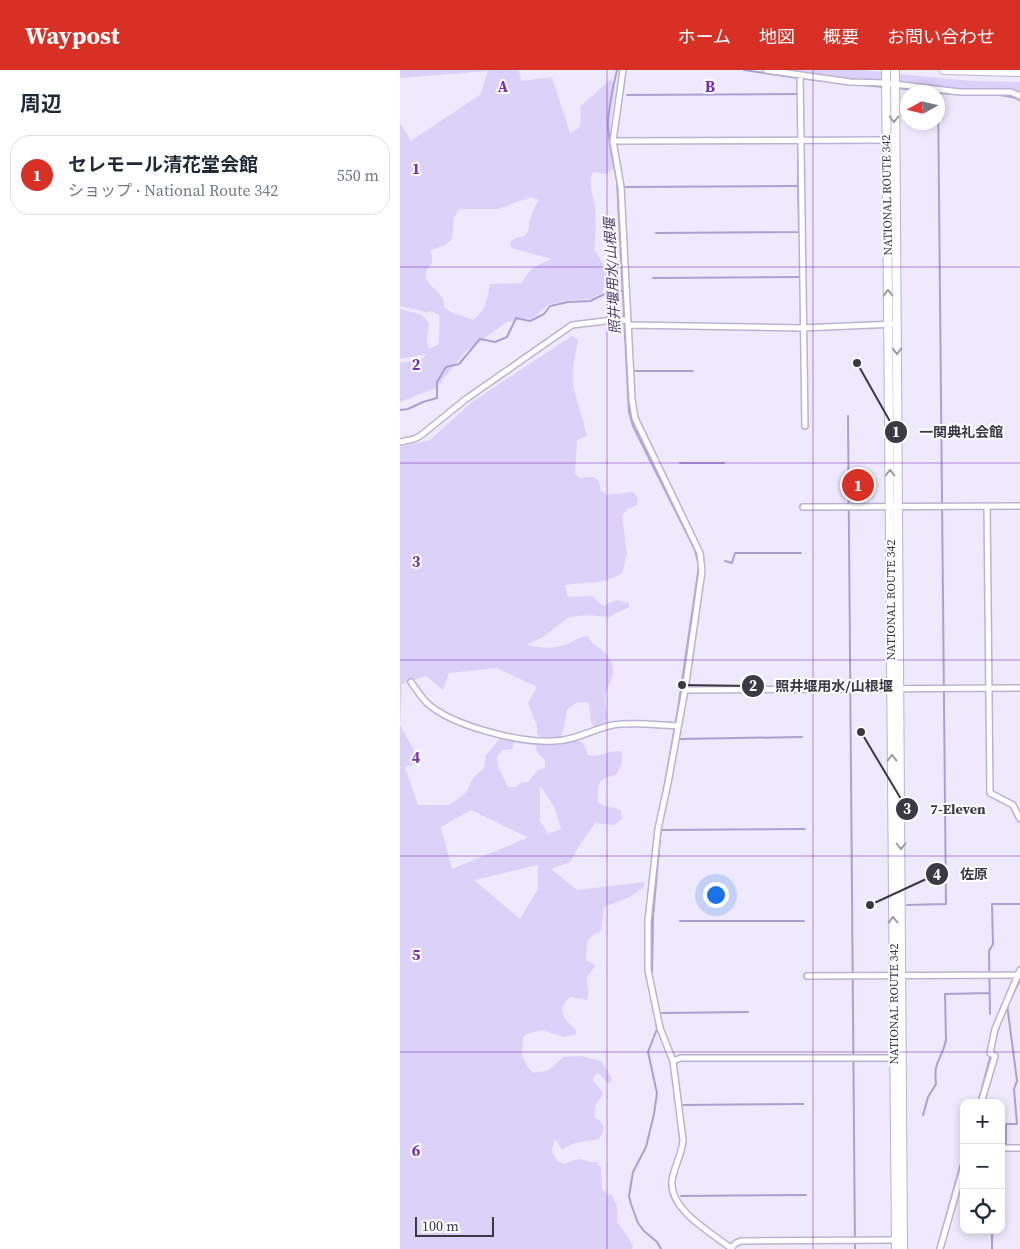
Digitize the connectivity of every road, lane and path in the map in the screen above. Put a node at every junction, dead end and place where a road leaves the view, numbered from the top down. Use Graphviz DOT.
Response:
graph roads {
  1 [pos="623,70"];
  2 [pos="766,70"];
  3 [pos="886,70"];
  4 [pos="894,70"];
  5 [pos="944,70"];
  6 [pos="954,70"];
  7 [pos="1020,72"];
  8 [pos="800,75"];
  9 [pos="1020,76"];
  10 [pos="890,84"];
  11 [pos="1020,96"];
  12 [pos="800,139"];
  13 [pos="890,140"];
  14 [pos="614,141"];
  15 [pos="627,322"];
  16 [pos="893,324"];
  17 [pos="802,328"];
  18 [pos="805,426"];
  19 [pos="400,442"];
  20 [pos="987,506"];
  21 [pos="1020,506"];
  22 [pos="803,507"];
  23 [pos="894,507"];
  24 [pos="411,682"];
  25 [pos="989,688"];
  26 [pos="1020,688"];
  27 [pos="895,689"];
  28 [pos="685,690"];
  29 [pos="678,726"];
  30 [pos="1020,819"];
  31 [pos="1019,972"];
  32 [pos="898,975"];
  33 [pos="807,976"];
  34 [pos="898,1058"];
  35 [pos="673,1061"];
  36 [pos="982,1099"];
  37 [pos="1005,1148"];
  38 [pos="1020,1148"];
  39 [pos="960,1179"];
  40 [pos="900,1240"];
  41 [pos="732,1249"];
  42 [pos="896,1249"];
  43 [pos="904,1249"];
  44 [pos="940,1249"];
  1 -- 14 [label="street"];
  2 -- 8 [label="street"];
  3 -- 10 [label="highway, NATIONAL ROUTE 342"];
  4 -- 10 [label="highway, NATIONAL ROUTE 342"];
  5 -- 6 [label="highway"];
  6 -- 7 [label="highway"];
  6 -- 9 [label="highway"];
  8 -- 10 [label="street"];
  8 -- 12 [label="street"];
  10 -- 11 [label="street"];
  10 -- 13 [label="highway, NATIONAL ROUTE 342"];
  12 -- 13 [label="street"];
  12 -- 14 [label="street"];
  12 -- 17 [label="street"];
  13 -- 16 [label="highway, NATIONAL ROUTE 342"];
  14 -- 15 [label="street"];
  15 -- 17 [label="street"];
  15 -- 19 [label="street"];
  15 -- 28 [label="street"];
  16 -- 17 [label="street"];
  16 -- 23 [label="highway, NATIONAL ROUTE 342"];
  17 -- 18 [label="street"];
  20 -- 21 [label="street"];
  20 -- 23 [label="street"];
  20 -- 25 [label="street"];
  22 -- 23 [label="street"];
  23 -- 27 [label="highway, NATIONAL ROUTE 342"];
  24 -- 29 [label="street"];
  25 -- 26 [label="street"];
  25 -- 27 [label="street"];
  25 -- 30 [label="street"];
  27 -- 28 [label="street"];
  27 -- 32 [label="highway, NATIONAL ROUTE 342"];
  28 -- 29 [label="street"];
  29 -- 35 [label="street"];
  31 -- 32 [label="street"];
  31 -- 36 [label="street"];
  32 -- 33 [label="street"];
  32 -- 34 [label="highway, NATIONAL ROUTE 342"];
  34 -- 35 [label="street"];
  34 -- 40 [label="highway, NATIONAL ROUTE 342"];
  35 -- 41 [label="street"];
  37 -- 38 [label="street"];
  39 -- 44 [label="street"];
  40 -- 41 [label="street"];
  40 -- 42 [label="highway, NATIONAL ROUTE 342"];
  40 -- 43 [label="highway, NATIONAL ROUTE 342"];
}
